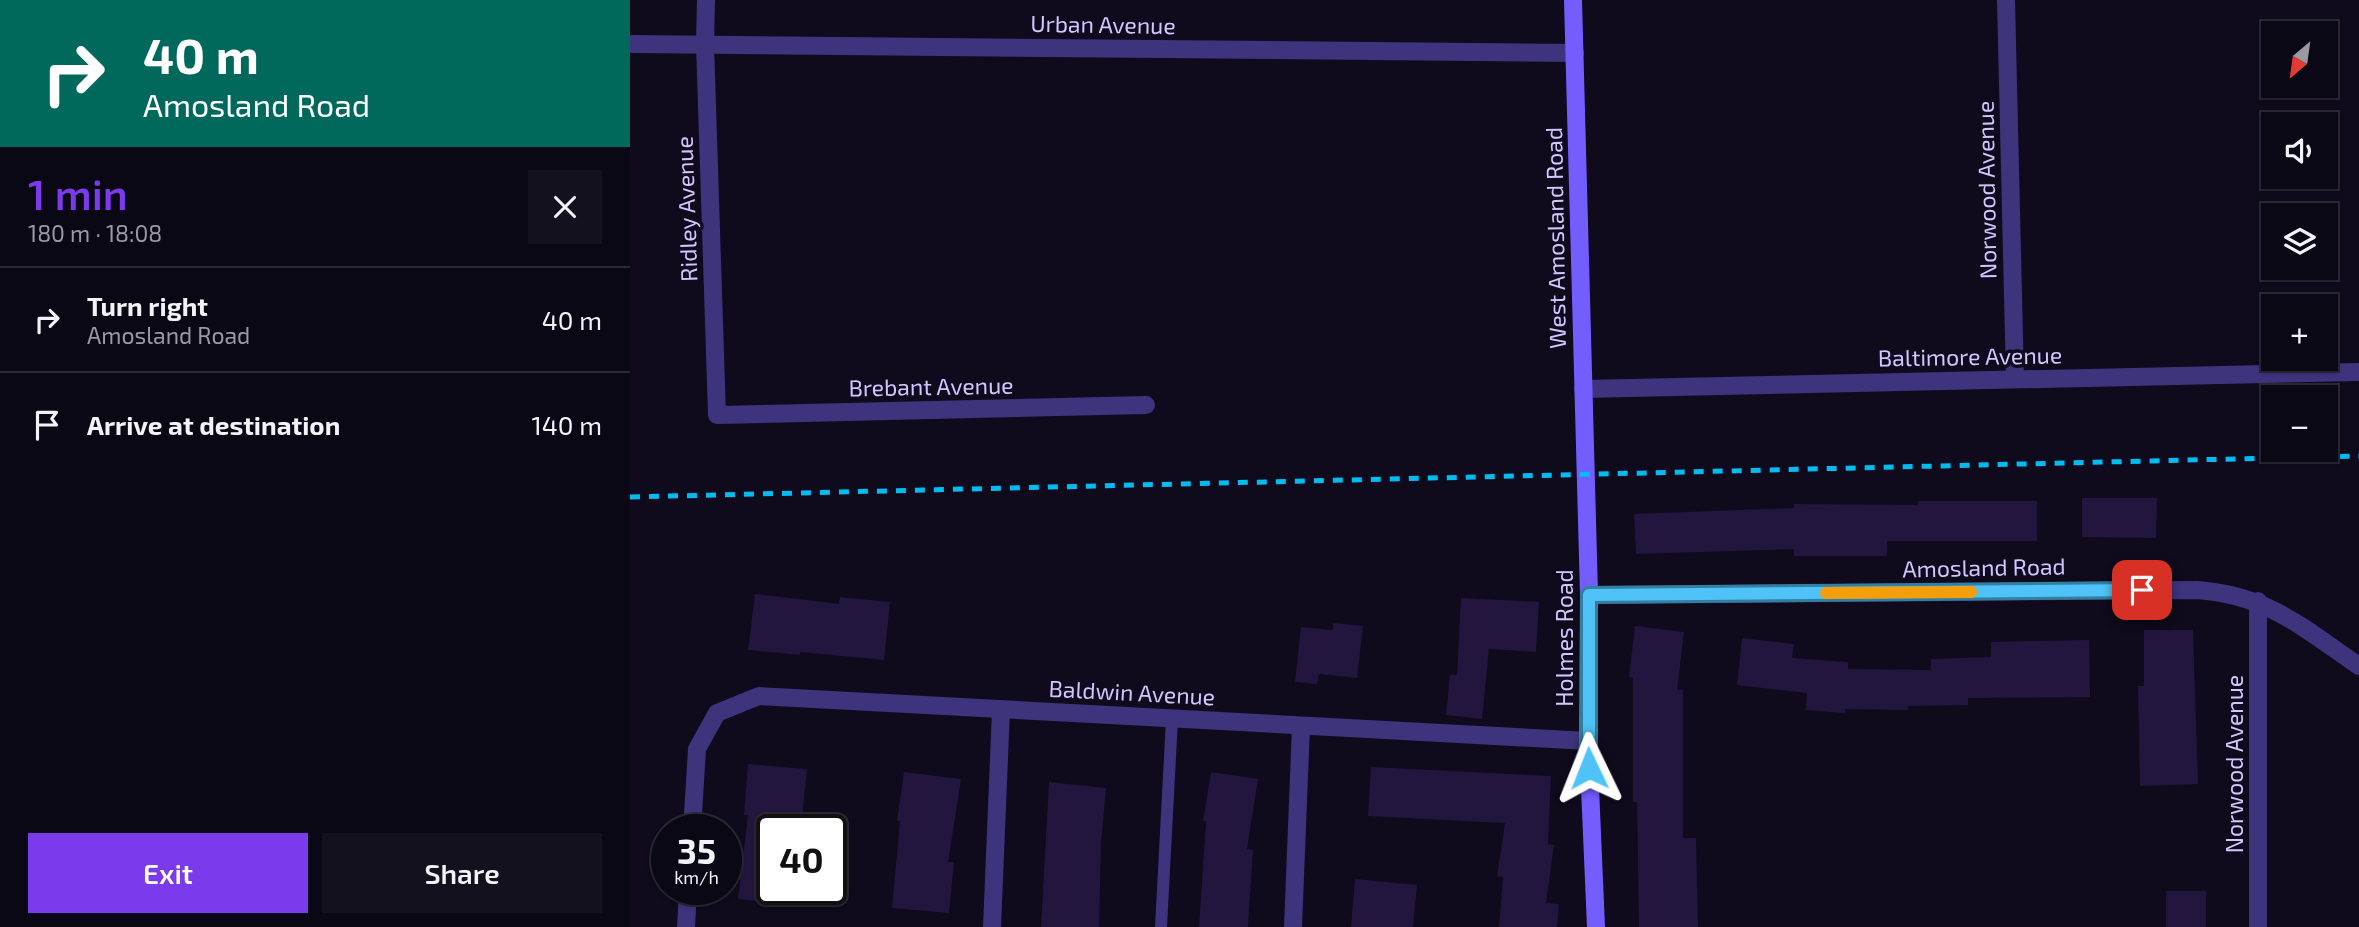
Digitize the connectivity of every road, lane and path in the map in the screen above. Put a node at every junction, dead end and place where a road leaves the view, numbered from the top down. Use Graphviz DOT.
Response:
graph roads {
  1 [pos="706,0"];
  2 [pos="1573,0"];
  3 [pos="2006,0"];
  4 [pos="630,44"];
  5 [pos="705,44"];
  6 [pos="1575,53"];
  7 [pos="2359,372"];
  8 [pos="2015,379"];
  9 [pos="1583,389"];
  10 [pos="1146,405"];
  11 [pos="717,415"];
  12 [pos="1584,475"];
  13 [pos="1589,595"];
  14 [pos="2258,601"];
  15 [pos="2359,666"];
  16 [pos="1001,710"];
  17 [pos="1172,719"];
  18 [pos="1301,726"];
  19 [pos="1588,741"];
  20 [pos="693,814"];
  21 [pos="687,905"];
  22 [pos="686,927"];
  23 [pos="992,927"];
  24 [pos="1161,927"];
  25 [pos="1293,927"];
  26 [pos="1596,927"];
  27 [pos="2258,927"];
  1 -- 5 [label="street, Ridley Avenue"];
  2 -- 6 [label="street, West Amosland Road"];
  3 -- 8 [label="street, Norwood Avenue"];
  4 -- 5 [label="street, Urban Avenue"];
  5 -- 6 [label="street, Urban Avenue"];
  5 -- 11 [label="street, Ridley Avenue"];
  6 -- 9 [label="street, West Amosland Road"];
  7 -- 8 [label="street, Baltimore Avenue"];
  8 -- 9 [label="street, Baltimore Avenue"];
  9 -- 12 [label="street, West Amosland Road"];
  10 -- 11 [label="street, Brebant Avenue"];
  12 -- 13 [label="street, Holmes Road"];
  13 -- 14 [label="street, Amosland Road"];
  13 -- 19 [label="street, Holmes Road"];
  14 -- 15 [label="street, Amosland Road"];
  14 -- 27 [label="street, Norwood Avenue"];
  16 -- 17 [label="street, Baldwin Avenue"];
  16 -- 20 [label="street, Baldwin Avenue"];
  16 -- 23 [label="street"];
  17 -- 18 [label="street, Baldwin Avenue"];
  17 -- 24 [label="lane"];
  18 -- 19 [label="street, Baldwin Avenue"];
  18 -- 25 [label="street"];
  19 -- 26 [label="street, Holmes Road"];
  21 -- 22 [label="street"];
}
